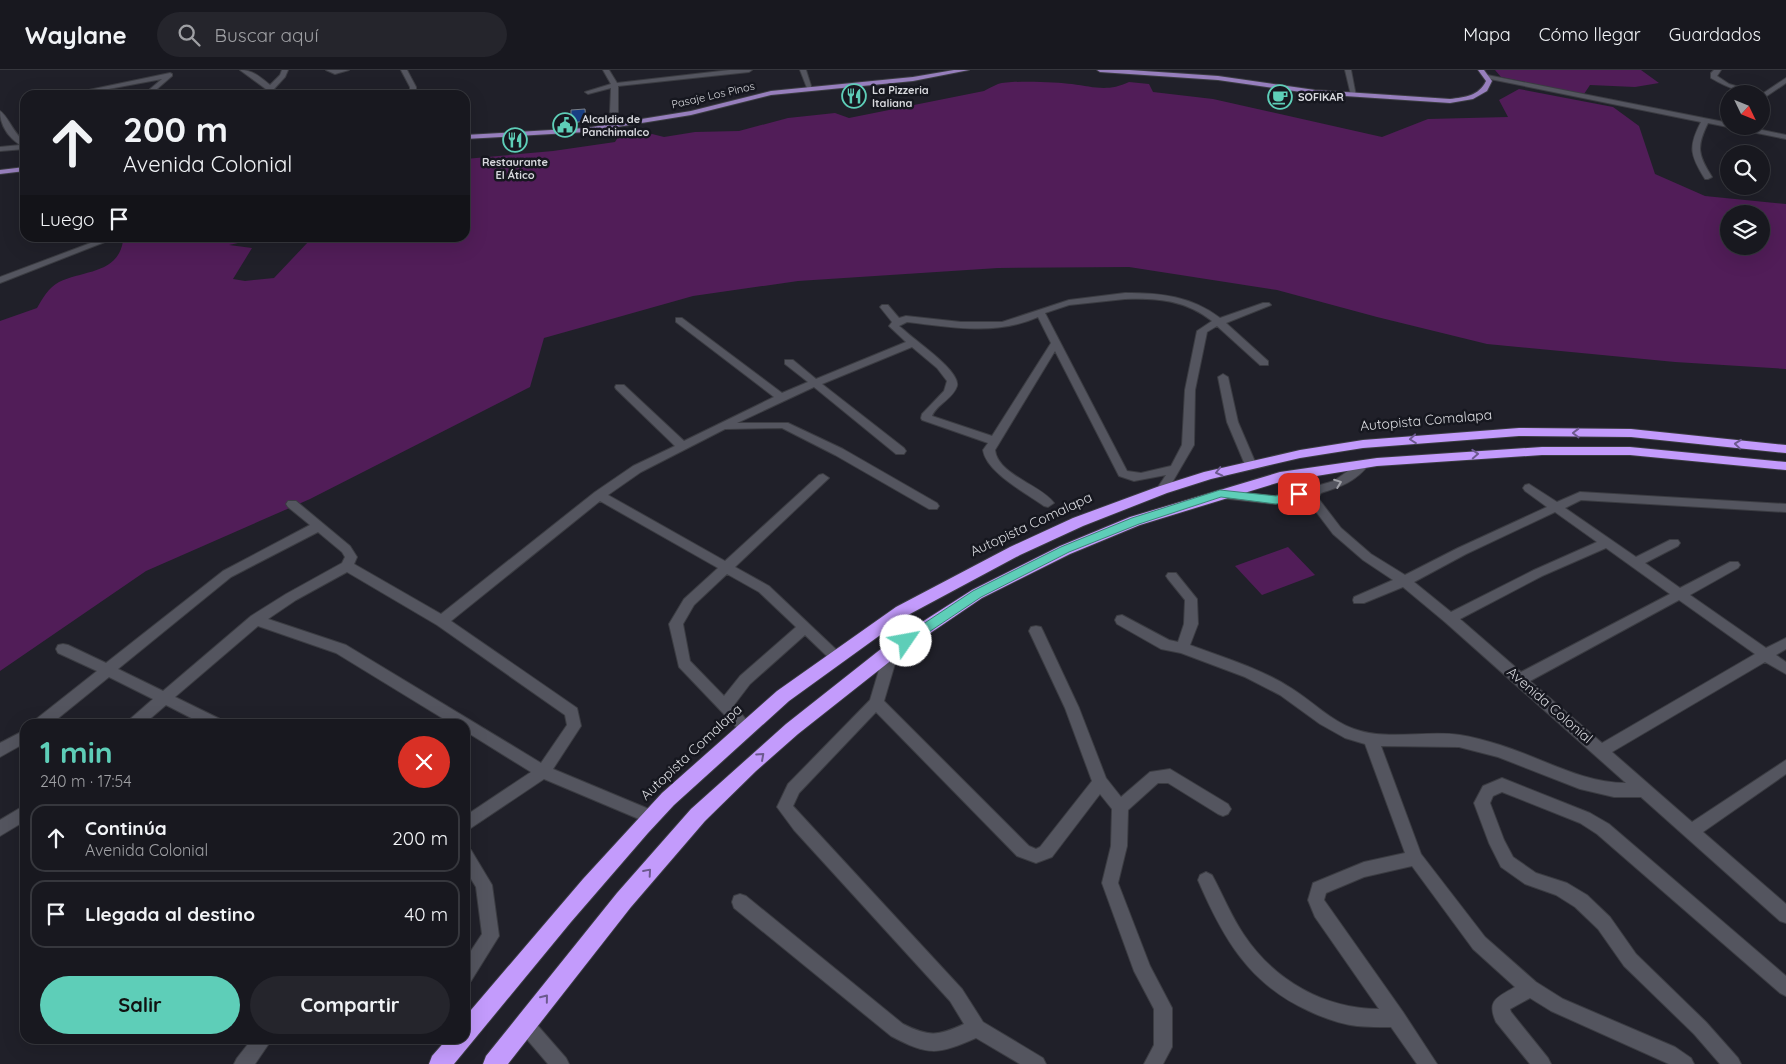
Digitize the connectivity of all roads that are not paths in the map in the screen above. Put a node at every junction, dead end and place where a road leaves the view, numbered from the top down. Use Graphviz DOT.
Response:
graph roads {
  1 [pos="159,70"];
  2 [pos="243,70"];
  3 [pos="285,70"];
  4 [pos="329,70"];
  5 [pos="346,70"];
  6 [pos="404,70"];
  7 [pos="606,70"];
  8 [pos="652,70"];
  9 [pos="749,70"];
  10 [pos="803,70"];
  11 [pos="966,70"];
  12 [pos="1100,70"];
  13 [pos="1348,70"];
  14 [pos="1481,70"];
  15 [pos="1718,70"];
  16 [pos="712,72"];
  17 [pos="171,73"];
  18 [pos="1487,77"];
  19 [pos="666,80"];
  20 [pos="97,82"];
  21 [pos="1784,83"];
  22 [pos="1730,85"];
  23 [pos="615,86"];
  24 [pos="271,88"];
  25 [pos="810,88"];
  26 [pos="91,90"];
  27 [pos="152,90"];
  28 [pos="414,90"];
  29 [pos="1770,91"];
  30 [pos="588,92"];
  31 [pos="1354,95"];
  32 [pos="614,112"];
  33 [pos="0,114"];
  34 [pos="1705,122"];
  35 [pos="1720,123"];
  36 [pos="1715,124"];
  37 [pos="470,137"];
  38 [pos="1786,137"];
  39 [pos="20,141"];
  40 [pos="20,145"];
  41 [pos="0,150"];
  42 [pos="20,170"];
  43 [pos="0,172"];
  44 [pos="1708,176"];
  45 [pos="100,242"];
  46 [pos="0,280"];
  47 [pos="1266,305"];
  48 [pos="885,307"];
  49 [pos="1040,312"];
  50 [pos="679,320"];
  51 [pos="897,322"];
  52 [pos="1218,323"];
  53 [pos="912,343"];
  54 [pos="1055,344"];
  55 [pos="789,362"];
  56 [pos="1264,363"];
  57 [pos="1223,377"];
  58 [pos="815,382"];
  59 [pos="620,386"];
  60 [pos="781,397"];
  61 [pos="724,427"];
  62 [pos="994,441"];
  63 [pos="682,446"];
  64 [pos="1786,449"];
  65 [pos="900,451"];
  66 [pos="1250,464"];
  67 [pos="1363,464"];
  68 [pos="1786,466"];
  69 [pos="1175,469"];
  70 [pos="823,478"];
  71 [pos="1529,488"];
  72 [pos="1162,490"];
  73 [pos="1220,494"];
  74 [pos="598,495"];
  75 [pos="1312,498"];
  76 [pos="1048,503"];
  77 [pos="292,504"];
  78 [pos="933,506"];
  79 [pos="1557,508"];
  80 [pos="1786,508"];
  81 [pos="319,526"];
  82 [pos="1674,542"];
  83 [pos="1607,543"];
  84 [pos="1635,563"];
  85 [pos="1734,565"];
  86 [pos="347,566"];
  87 [pos="725,568"];
  88 [pos="1172,576"];
  89 [pos="1404,581"];
  90 [pos="1680,594"];
  91 [pos="1359,600"];
  92 [pos="1450,618"];
  93 [pos="256,620"];
  94 [pos="1122,620"];
  95 [pos="442,621"];
  96 [pos="805,627"];
  97 [pos="1036,631"];
  98 [pos="1786,643"];
  99 [pos="1182,648"];
  100 [pos="63,649"];
  101 [pos="892,650"];
  102 [pos="1766,655"];
  103 [pos="837,657"];
  104 [pos="107,669"];
  105 [pos="1786,669"];
  106 [pos="1521,679"];
  107 [pos="164,699"];
  108 [pos="876,703"];
  109 [pos="725,706"];
  110 [pos="46,719"];
  111 [pos="140,719"];
  112 [pos="206,719"];
  113 [pos="456,719"];
  114 [pos="470,728"];
  115 [pos="746,728"];
  116 [pos="20,739"];
  117 [pos="1371,739"];
  118 [pos="0,751"];
  119 [pos="1602,751"];
  120 [pos="1786,766"];
  121 [pos="543,772"];
  122 [pos="1100,782"];
  123 [pos="1646,790"];
  124 [pos="1120,807"];
  125 [pos="1223,809"];
  126 [pos="20,815"];
  127 [pos="651,818"];
  128 [pos="470,822"];
  129 [pos="0,829"];
  130 [pos="1691,831"];
  131 [pos="1415,858"];
  132 [pos="470,863"];
  133 [pos="1206,880"];
  134 [pos="740,902"];
  135 [pos="1786,914"];
  136 [pos="470,968"];
  137 [pos="1786,986"];
  138 [pos="1530,988"];
  139 [pos="1397,1018"];
  140 [pos="525,1024"];
  141 [pos="470,1027"];
  142 [pos="977,1028"];
  143 [pos="259,1044"];
  144 [pos="456,1044"];
  145 [pos="244,1064"];
  146 [pos="440,1064"];
  147 [pos="494,1064"];
  148 [pos="560,1064"];
  149 [pos="1037,1064"];
  150 [pos="1153,1064"];
  151 [pos="1428,1064"];
  152 [pos="1542,1064"];
  153 [pos="1685,1064"];
  154 [pos="1732,1064"];
  1 -- 20 [label="street"];
  2 -- 24 [label="street"];
  3 -- 24 [label="street"];
  4 -- 5 [label="street"];
  6 -- 28 [label="street"];
  7 -- 23 [label="street"];
  8 -- 19 [label="street"];
  9 -- 16 [label="street"];
  10 -- 25 [label="street"];
  11 -- 25 [label="main road, Pasaje Los Pinos"];
  12 -- 31 [label="main road"];
  13 -- 31 [label="street"];
  14 -- 18 [label="main road"];
  15 -- 22 [label="street"];
  16 -- 19 [label="street"];
  17 -- 26 [label="street"];
  17 -- 27 [label="street"];
  18 -- 31 [label="main road"];
  18 -- 34 [label="street"];
  19 -- 23 [label="street"];
  21 -- 29 [label="street"];
  23 -- 30 [label="street"];
  23 -- 32 [label="street"];
  25 -- 37 [label="main road, Pasaje Los Pinos"];
  33 -- 39 [label="street"];
  34 -- 36 [label="street"];
  34 -- 44 [label="street"];
  35 -- 36 [label="street"];
  36 -- 38 [label="street"];
  40 -- 41 [label="street"];
  42 -- 43 [label="main road"];
  45 -- 46 [label="street"];
  47 -- 52 [label="street"];
  48 -- 51 [label="street"];
  49 -- 51 [label="street"];
  49 -- 52 [label="street"];
  49 -- 54 [label="street"];
  50 -- 60 [label="street"];
  51 -- 53 [label="street"];
  52 -- 56 [label="street"];
  52 -- 69 [label="street"];
  53 -- 58 [label="street"];
  53 -- 62 [label="street"];
  54 -- 62 [label="street"];
  54 -- 69 [label="street"];
  55 -- 58 [label="street"];
  57 -- 66 [label="street"];
  58 -- 60 [label="street"];
  58 -- 65 [label="street"];
  59 -- 63 [label="street"];
  60 -- 61 [label="street"];
  61 -- 63 [label="street"];
  61 -- 78 [label="street"];
  62 -- 76 [label="street"];
  63 -- 74 [label="street"];
  64 -- 66 [label="highway, Autopista Comalapa, one-way"];
  66 -- 72 [label="highway, Autopista Comalapa, one-way"];
  67 -- 68 [label="highway, one-way"];
  67 -- 73 [label="highway"];
  75 -- 67 [label="street, one-way"];
  69 -- 72 [label="street"];
  70 -- 87 [label="street"];
  71 -- 79 [label="street"];
  72 -- 103 [label="highway, Autopista Comalapa"];
  73 -- 75 [label="street"];
  73 -- 101 [label="highway"];
  74 -- 87 [label="street"];
  74 -- 95 [label="street"];
  75 -- 89 [label="street, Avenida Colonial"];
  77 -- 81 [label="street"];
  79 -- 80 [label="street"];
  79 -- 83 [label="street"];
  79 -- 89 [label="street"];
  81 -- 86 [label="street"];
  81 -- 104 [label="street"];
  82 -- 84 [label="street"];
  83 -- 84 [label="street"];
  83 -- 92 [label="street"];
  84 -- 90 [label="street"];
  85 -- 90 [label="street"];
  86 -- 93 [label="street"];
  86 -- 95 [label="street"];
  87 -- 96 [label="street"];
  87 -- 109 [label="street"];
  88 -- 99 [label="street"];
  89 -- 91 [label="street"];
  89 -- 92 [label="street, Avenida Colonial"];
  90 -- 102 [label="street"];
  90 -- 106 [label="street"];
  92 -- 106 [label="street, Avenida Colonial"];
  93 -- 107 [label="street"];
  93 -- 113 [label="street"];
  94 -- 99 [label="street"];
  95 -- 121 [label="street"];
  96 -- 103 [label="street"];
  96 -- 109 [label="street"];
  97 -- 122 [label="street"];
  98 -- 102 [label="street"];
  99 -- 117 [label="street"];
  100 -- 104 [label="street"];
  101 -- 108 [label="street"];
  140 -- 101 [label="highway, one-way"];
  102 -- 105 [label="street"];
  102 -- 119 [label="street"];
  103 -- 115 [label="highway, Autopista Comalapa"];
  104 -- 107 [label="street"];
  104 -- 110 [label="street"];
  106 -- 119 [label="street, Avenida Colonial"];
  107 -- 111 [label="street"];
  107 -- 112 [label="street"];
  108 -- 122 [label="street"];
  108 -- 142 [label="street"];
  109 -- 115 [label="street"];
  114 -- 121 [label="street"];
  115 -- 127 [label="highway, Autopista Comalapa"];
  116 -- 118 [label="street"];
  117 -- 123 [label="street"];
  117 -- 131 [label="street"];
  119 -- 123 [label="street, Avenida Colonial"];
  120 -- 130 [label="street"];
  121 -- 127 [label="street"];
  121 -- 128 [label="street"];
  122 -- 124 [label="street"];
  123 -- 130 [label="street, Avenida Colonial"];
  124 -- 125 [label="street"];
  124 -- 150 [label="street"];
  126 -- 129 [label="street"];
  127 -- 141 [label="highway, Autopista Comalapa"];
  130 -- 135 [label="street, Avenida Colonial"];
  131 -- 138 [label="street"];
  131 -- 139 [label="street"];
  132 -- 136 [label="street"];
  133 -- 139 [label="street"];
  134 -- 142 [label="street"];
  137 -- 154 [label="street"];
  138 -- 152 [label="street"];
  138 -- 153 [label="street"];
  139 -- 151 [label="street"];
  140 -- 147 [label="highway"];
  140 -- 148 [label="street"];
  142 -- 149 [label="street"];
  143 -- 145 [label="street"];
  144 -- 146 [label="highway, Autopista Comalapa"];
}
